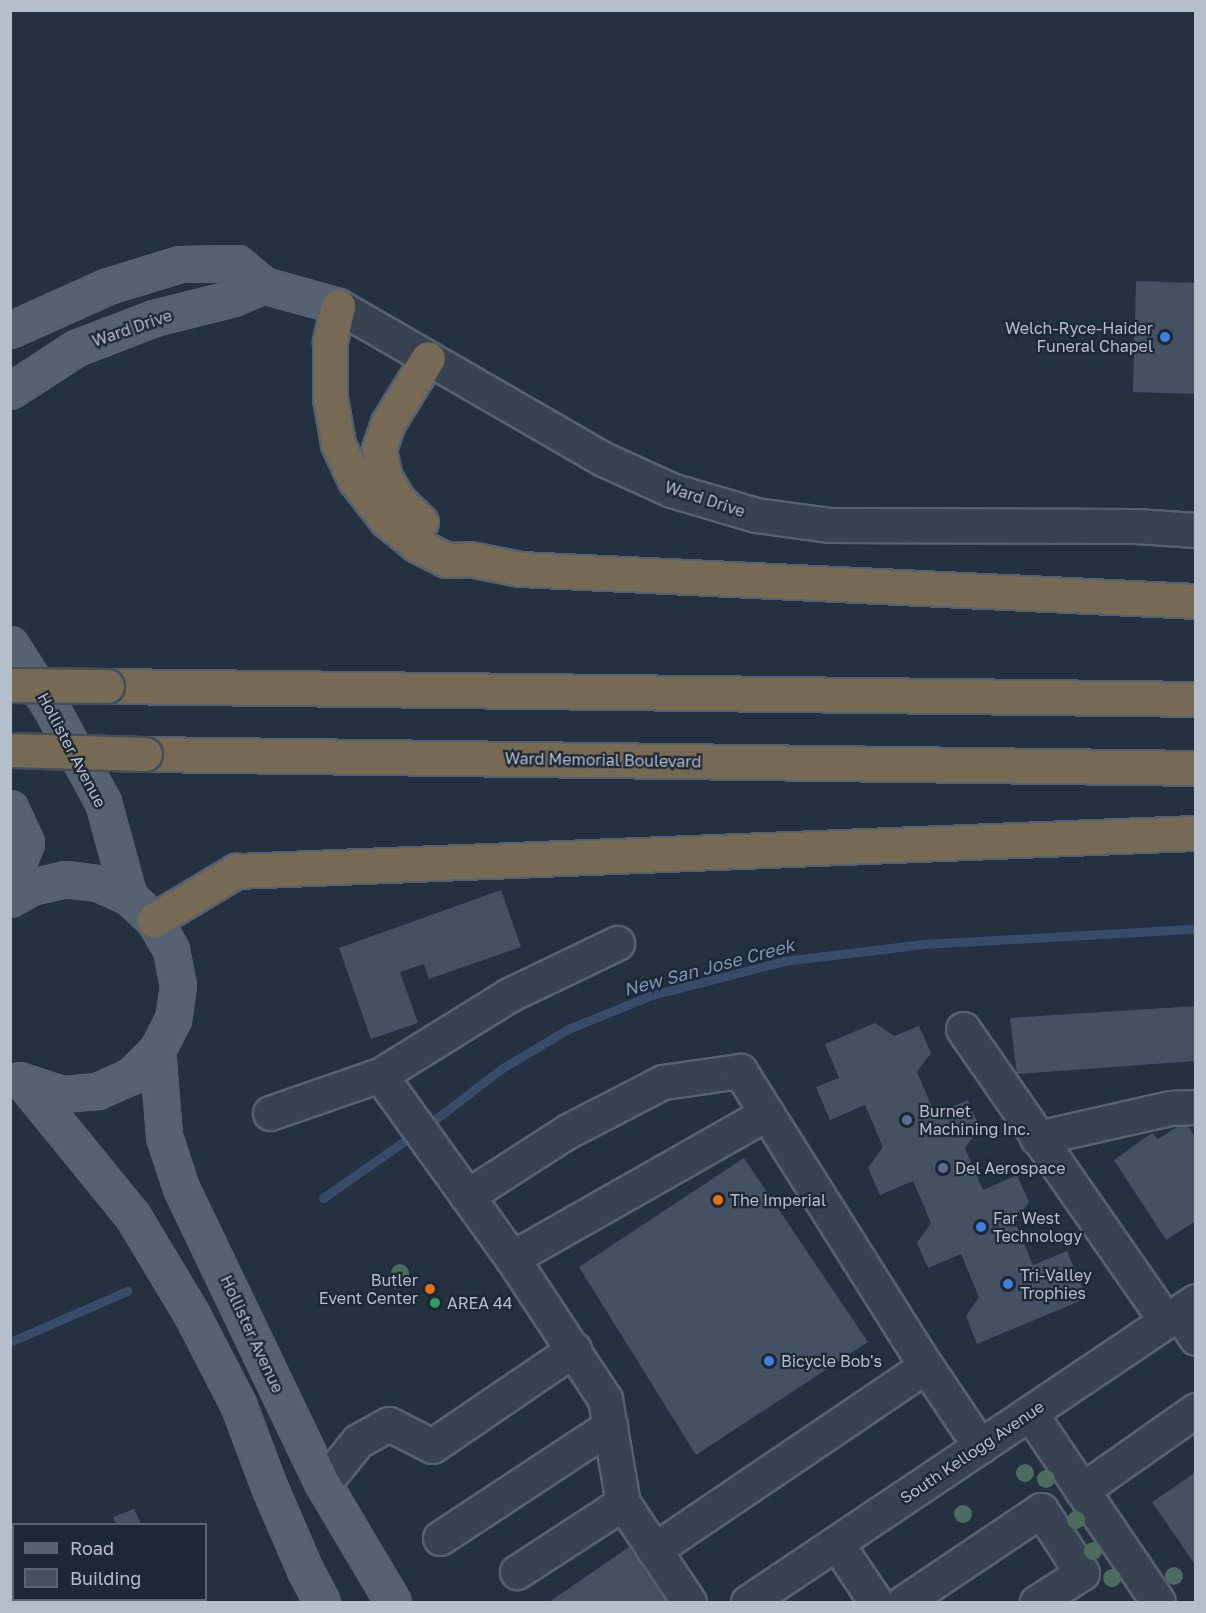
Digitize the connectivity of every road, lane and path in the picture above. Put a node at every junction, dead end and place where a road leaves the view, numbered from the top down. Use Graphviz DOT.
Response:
graph roads {
  1 [pos="262,285"];
  2 [pos="338,306"];
  3 [pos="10,330"];
  4 [pos="428,358"];
  5 [pos="10,392"];
  6 [pos="1196,530"];
  7 [pos="470,559"];
  8 [pos="1196,601"];
  9 [pos="10,644"];
  10 [pos="10,685"];
  11 [pos="1196,699"];
  12 [pos="10,750"];
  13 [pos="1196,768"];
  14 [pos="10,808"];
  15 [pos="1196,833"];
  16 [pos="10,882"];
  17 [pos="129,897"];
  18 [pos="10,898"];
  19 [pos="154,920"];
  20 [pos="617,943"];
  21 [pos="963,1029"];
  22 [pos="157,1050"];
  23 [pos="18,1079"];
  24 [pos="388,1085"];
  25 [pos="1196,1107"];
  26 [pos="270,1113"];
  27 [pos="767,1113"];
  28 [pos="1038,1138"];
  29 [pos="467,1196"];
  30 [pos="512,1258"];
  31 [pos="1184,1318"];
  32 [pos="573,1349"];
  33 [pos="926,1366"];
  34 [pos="1196,1410"];
  35 [pos="1030,1413"];
  36 [pos="610,1426"];
  37 [pos="980,1446"];
  38 [pos="323,1484"];
  39 [pos="1082,1490"];
  40 [pos="623,1503"];
  41 [pos="440,1538"];
  42 [pos="837,1544"];
  43 [pos="654,1550"];
  44 [pos="517,1572"];
  45 [pos="322,1602"];
  46 [pos="393,1602"];
  47 [pos="689,1602"];
  48 [pos="748,1602"];
  49 [pos="876,1602"];
  50 [pos="904,1602"];
  51 [pos="1037,1602"];
  52 [pos="1158,1602"];
  1 -- 2 [label="main road, Ward Drive"];
  1 -- 3 [label="main road, Ward Drive"];
  1 -- 5 [label="main road, Ward Drive"];
  2 -- 4 [label="street, Ward Drive"];
  2 -- 7 [label="highway"];
  4 -- 6 [label="street, Ward Drive"];
  4 -- 7 [label="highway"];
  7 -- 8 [label="highway"];
  9 -- 17 [label="main road, Hollister Avenue"];
  10 -- 11 [label="highway, bridge"];
  12 -- 13 [label="highway, Ward Memorial Boulevard, bridge"];
  14 -- 16 [label="main road"];
  15 -- 19 [label="highway"];
  17 -- 18 [label="main road"];
  17 -- 19 [label="main road"];
  19 -- 22 [label="main road"];
  20 -- 24 [label="street"];
  21 -- 28 [label="street"];
  22 -- 23 [label="main road"];
  22 -- 38 [label="main road, Hollister Avenue"];
  23 -- 45 [label="main road"];
  24 -- 26 [label="street"];
  24 -- 29 [label="street"];
  25 -- 28 [label="street"];
  27 -- 29 [label="street"];
  27 -- 30 [label="street"];
  27 -- 33 [label="street"];
  28 -- 31 [label="street"];
  29 -- 30 [label="street"];
  30 -- 32 [label="street"];
  31 -- 35 [label="street, South Kellogg Avenue"];
  32 -- 36 [label="street"];
  32 -- 38 [label="street"];
  33 -- 37 [label="street"];
  33 -- 43 [label="street"];
  34 -- 39 [label="street"];
  35 -- 37 [label="street, South Kellogg Avenue"];
  35 -- 39 [label="street"];
  36 -- 40 [label="street"];
  36 -- 41 [label="street"];
  37 -- 42 [label="street, South Kellogg Avenue"];
  38 -- 46 [label="main road, Hollister Avenue"];
  39 -- 52 [label="street"];
  40 -- 43 [label="street"];
  40 -- 44 [label="street"];
  42 -- 48 [label="street, South Kellogg Avenue"];
  42 -- 49 [label="street"];
  43 -- 47 [label="street"];
  50 -- 51 [label="street"];
}
